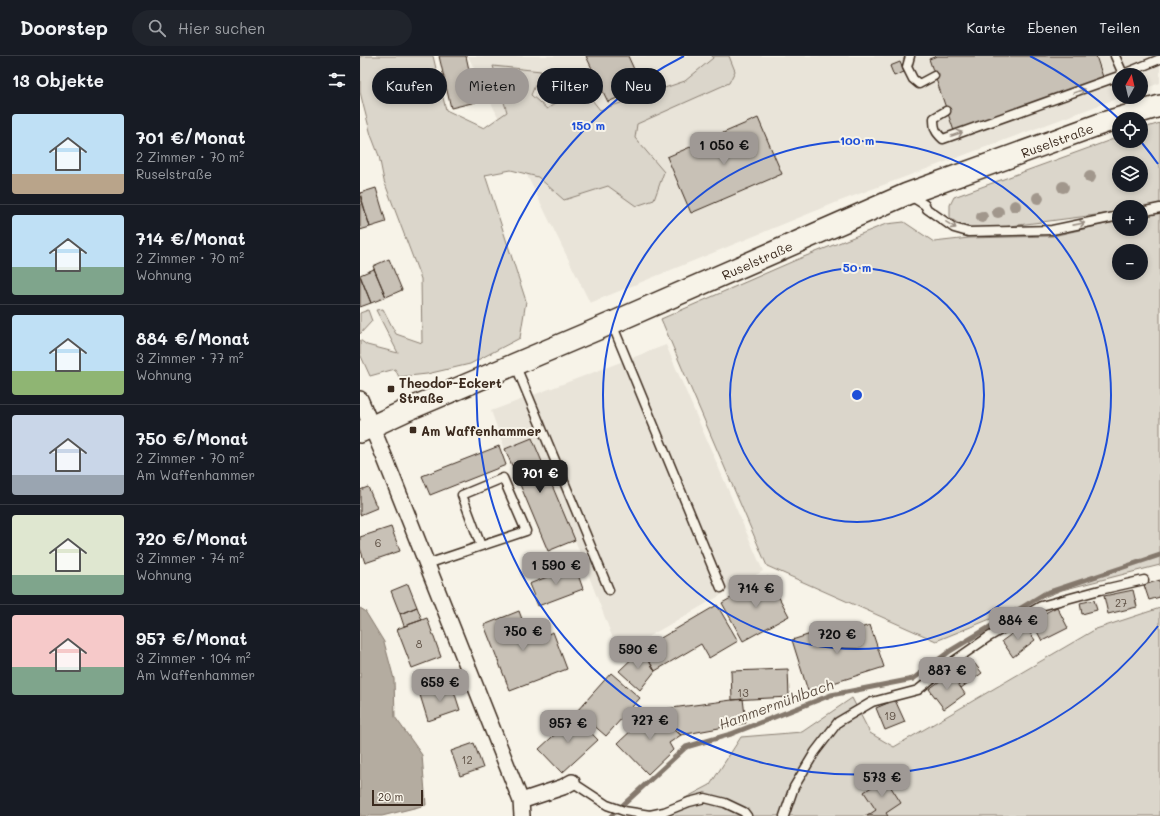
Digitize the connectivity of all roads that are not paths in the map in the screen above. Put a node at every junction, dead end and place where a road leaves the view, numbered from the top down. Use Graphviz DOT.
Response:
graph roads {
  1 [pos="910,56"];
  2 [pos="1115,56"];
  3 [pos="1160,59"];
  4 [pos="1119,68"];
  5 [pos="1138,68"];
  6 [pos="934,76"];
  7 [pos="1112,78"];
  8 [pos="1160,106"];
  9 [pos="946,111"];
  10 [pos="906,194"];
  11 [pos="1160,208"];
  12 [pos="1148,211"];
  13 [pos="1112,217"];
  14 [pos="612,323"];
  15 [pos="515,364"];
  16 [pos="360,399"];
  17 [pos="366,429"];
  18 [pos="481,546"];
  19 [pos="427,564"];
  20 [pos="1144,580"];
  21 [pos="721,588"];
  22 [pos="609,590"];
  23 [pos="572,782"];
  24 [pos="522,809"];
  25 [pos="747,816"];
  26 [pos="784,816"];
  1 -- 6 [label="lane"];
  2 -- 4 [label="lane"];
  3 -- 5 [label="lane"];
  9 -- 7 [label="lane, one-way"];
  8 -- 10 [label="main road, Ruselstraße"];
  10 -- 13 [label="lane, one-way"];
  10 -- 14 [label="main road, Ruselstraße"];
  11 -- 12 [label="lane"];
  14 -- 15 [label="main road, Ruselstraße"];
  14 -- 21 [label="lane"];
  15 -- 17 [label="main road, Ruselstraße"];
  15 -- 22 [label="lane"];
  16 -- 17 [label="street"];
  17 -- 19 [label="street"];
  18 -- 18 [label="lane"];
  18 -- 19 [label="lane"];
  19 -- 24 [label="street"];
  20 -- 26 [label="lane"];
  23 -- 24 [label="street"];
  23 -- 25 [label="lane"];
}
